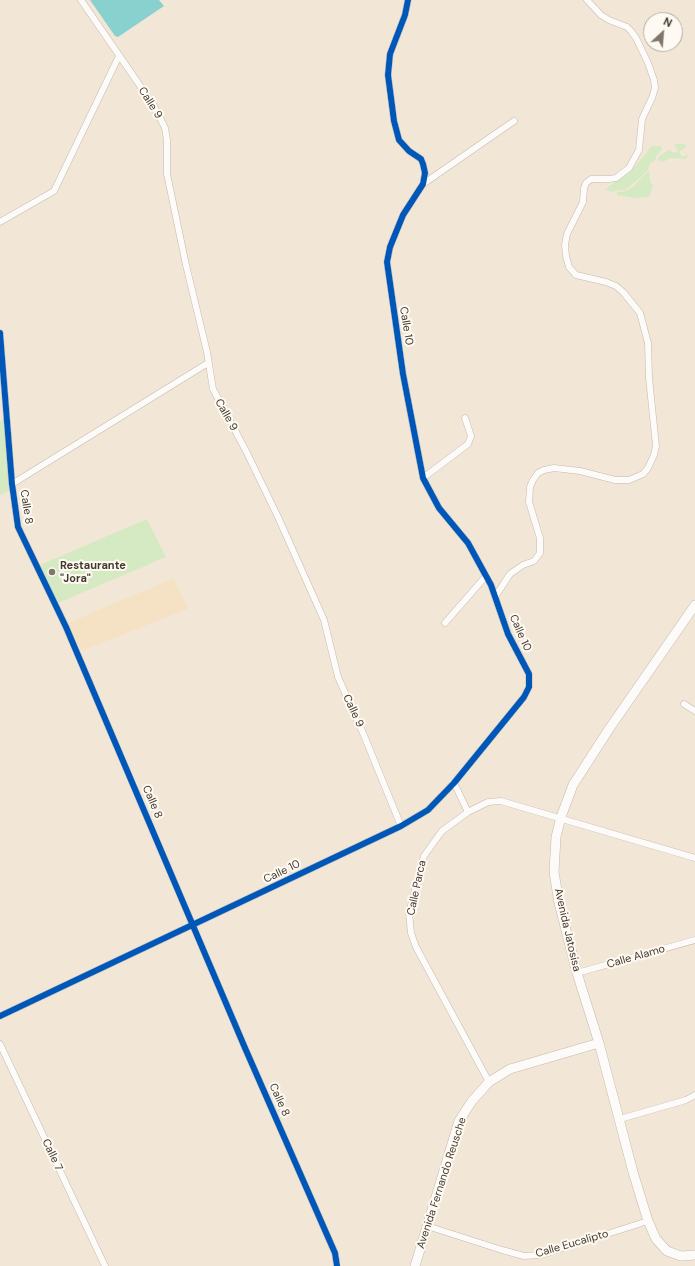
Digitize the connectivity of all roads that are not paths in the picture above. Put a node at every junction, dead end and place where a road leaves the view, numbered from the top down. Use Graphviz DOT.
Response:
graph roads {
  1 [pos="81,0"];
  2 [pos="408,0"];
  3 [pos="587,0"];
  4 [pos="119,56"];
  5 [pos="514,121"];
  6 [pos="423,184"];
  7 [pos="0,222"];
  8 [pos="0,333"];
  9 [pos="208,363"];
  10 [pos="465,418"];
  11 [pos="424,478"];
  12 [pos="12,484"];
  13 [pos="486,576"];
  14 [pos="495,597"];
  15 [pos="695,605"];
  16 [pos="445,623"];
  17 [pos="684,704"];
  18 [pos="695,711"];
  19 [pos="454,783"];
  20 [pos="468,812"];
  21 [pos="561,818"];
  22 [pos="401,826"];
  23 [pos="695,858"];
  24 [pos="194,926"];
  25 [pos="695,940"];
  26 [pos="577,973"];
  27 [pos="0,1016"];
  28 [pos="599,1043"];
  29 [pos="0,1044"];
  30 [pos="489,1082"];
  31 [pos="695,1095"];
  32 [pos="620,1119"];
  33 [pos="648,1221"];
  34 [pos="427,1226"];
  35 [pos="695,1256"];
  36 [pos="105,1266"];
  37 [pos="337,1266"];
  38 [pos="416,1266"];
  1 -- 4 [label="street, Calle 9"];
  2 -- 6 [label="street"];
  3 -- 14 [label="street"];
  4 -- 7 [label="street"];
  4 -- 9 [label="street, Calle 9"];
  5 -- 6 [label="street"];
  6 -- 11 [label="street, Calle 10"];
  8 -- 12 [label="street, Calle 8"];
  9 -- 12 [label="street"];
  9 -- 22 [label="street, Calle 9"];
  10 -- 11 [label="street"];
  11 -- 13 [label="street, Calle 10"];
  12 -- 24 [label="street, Calle 8"];
  13 -- 14 [label="street, Calle 10"];
  13 -- 16 [label="street"];
  14 -- 19 [label="street, Calle 10"];
  15 -- 21 [label="street, Avenida Jatosisa"];
  17 -- 18 [label="street"];
  19 -- 20 [label="street"];
  19 -- 22 [label="street, Calle 10"];
  20 -- 21 [label="street, Calle Parca"];
  20 -- 30 [label="street, Calle Parca"];
  21 -- 23 [label="street, Calle Parca"];
  21 -- 26 [label="street, Avenida Jatosisa"];
  22 -- 24 [label="street, Calle 10"];
  24 -- 27 [label="street, Calle 10"];
  24 -- 37 [label="street, Calle 8"];
  25 -- 26 [label="street, Calle Alamo"];
  26 -- 28 [label="street, Avenida Jatosisa"];
  28 -- 30 [label="street, Avenida Fernando Reusche"];
  28 -- 32 [label="street, Avenida Jatosisa"];
  29 -- 36 [label="street, Calle 7"];
  30 -- 34 [label="street, Avenida Fernando Reusche"];
  31 -- 32 [label="street"];
  32 -- 33 [label="street, Avenida Jatosisa"];
  33 -- 34 [label="street, Calle Eucalipto"];
  33 -- 35 [label="street, Avenida Jatosisa"];
  34 -- 38 [label="street, Avenida Fernando Reusche"];
}
